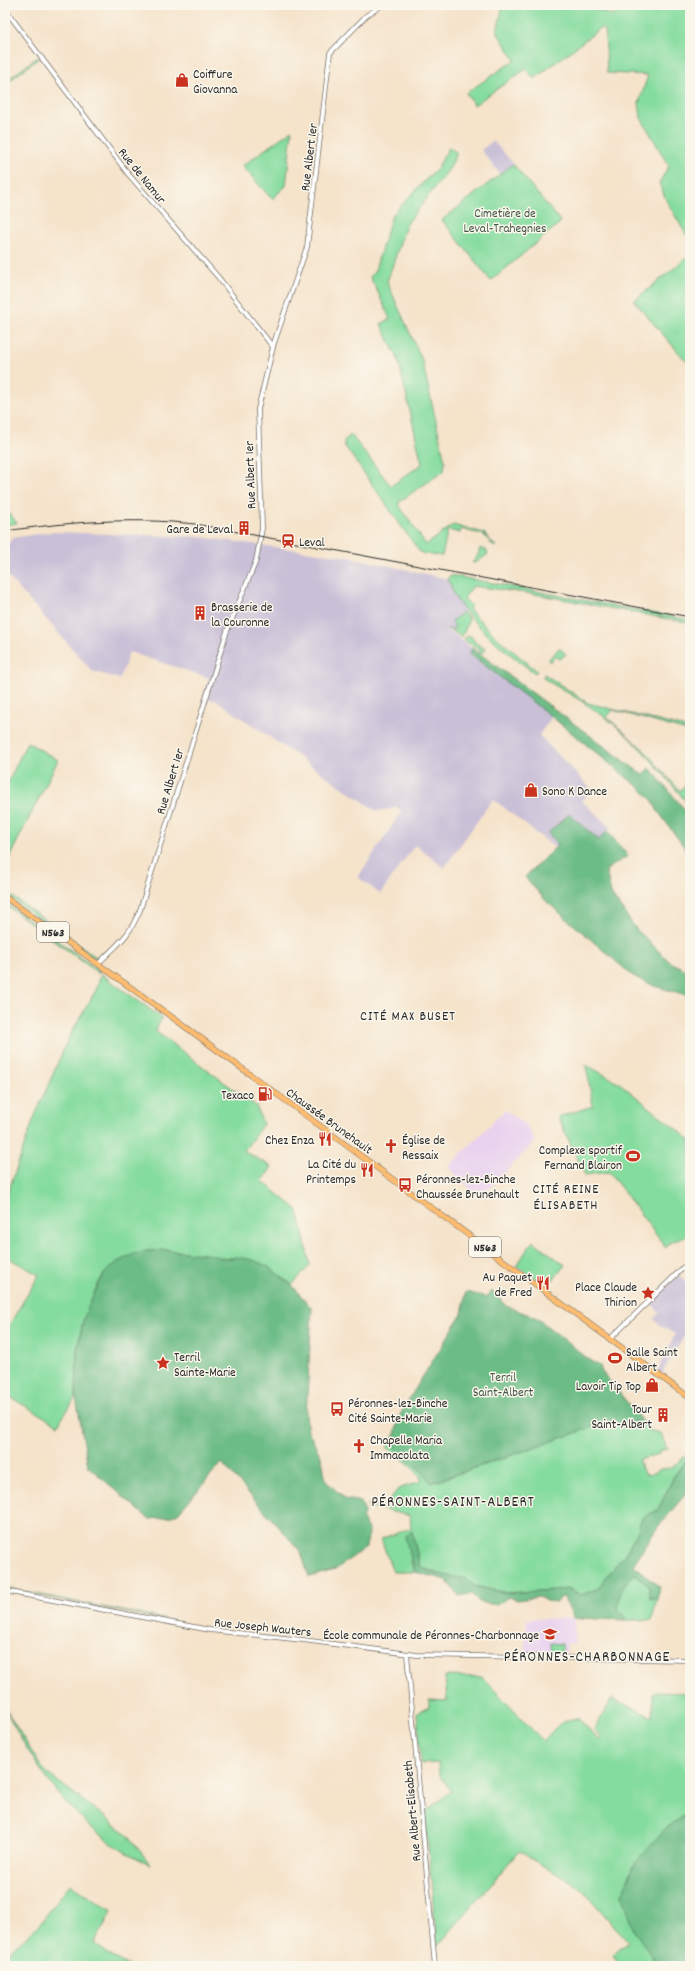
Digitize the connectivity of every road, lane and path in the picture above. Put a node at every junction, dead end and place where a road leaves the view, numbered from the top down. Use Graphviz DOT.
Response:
graph roads {
  1 [pos="382,5"];
  2 [pos="5,8"];
  3 [pos="273,347"];
  4 [pos="5,897"];
  5 [pos="99,965"];
  6 [pos="690,1261"];
  7 [pos="610,1339"];
  8 [pos="690,1398"];
  9 [pos="5,1591"];
  10 [pos="407,1654"];
  11 [pos="690,1660"];
  12 [pos="435,1966"];
  1 -- 3 [label="street, Rue Albert 1er"];
  2 -- 3 [label="street, Rue de Namur"];
  3 -- 5 [label="street, Rue Albert 1er"];
  4 -- 5 [label="main road, N563"];
  5 -- 7 [label="main road, Chaussée Brunehault / N563"];
  6 -- 7 [label="street"];
  7 -- 8 [label="main road, Chaussée Brunehault / N563"];
  9 -- 10 [label="street, Rue Joseph Wauters"];
  10 -- 11 [label="street, Rue Joseph Wauters"];
  10 -- 12 [label="street, Rue Albert-Elisabeth"];
}
